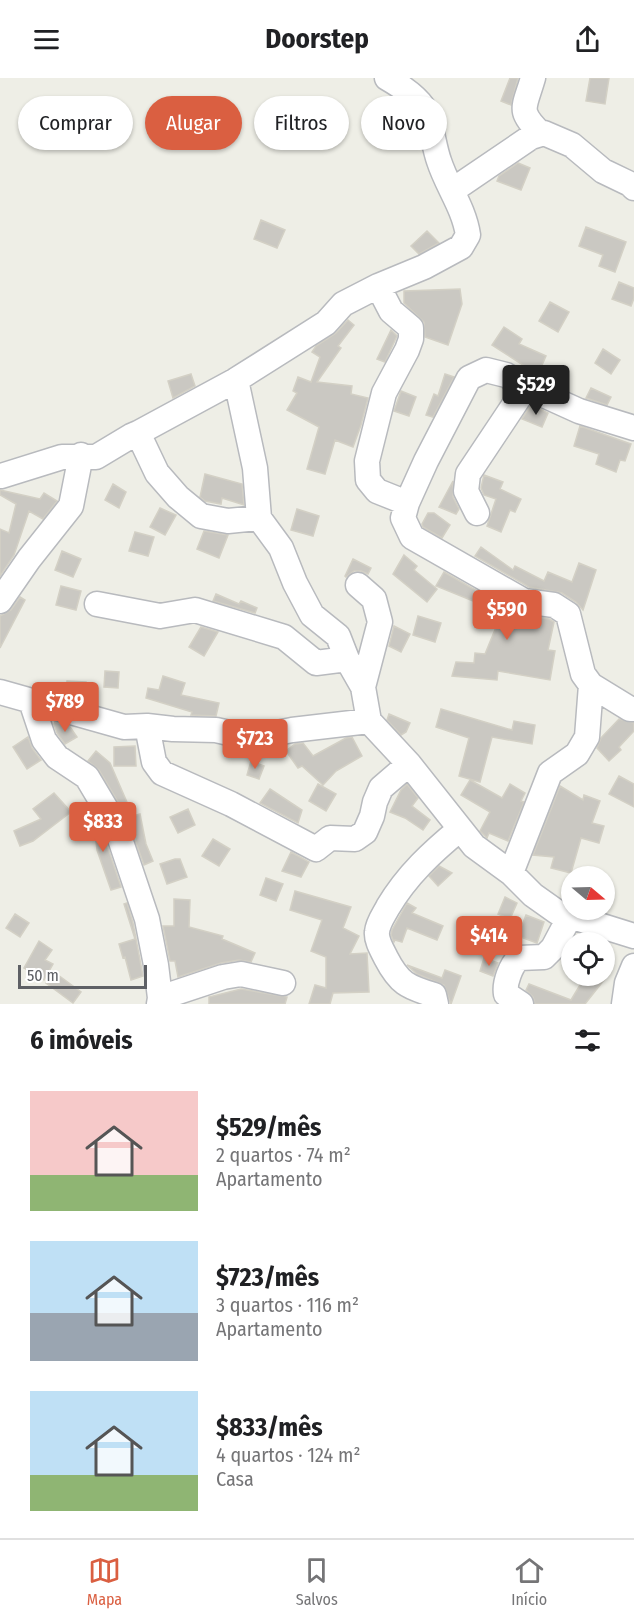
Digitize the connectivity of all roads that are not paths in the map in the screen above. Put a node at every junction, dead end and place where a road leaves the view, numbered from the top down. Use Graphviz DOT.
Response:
graph roads {
  1 [pos="387,78"];
  2 [pos="533,78"];
  3 [pos="541,134"];
  4 [pos="634,188"];
  5 [pos="453,190"];
  6 [pos="378,286"];
  7 [pos="236,380"];
  8 [pos="526,387"];
  9 [pos="634,428"];
  10 [pos="138,434"];
  11 [pos="81,456"];
  12 [pos="1,476"];
  13 [pos="407,504"];
  14 [pos="477,513"];
  15 [pos="259,518"];
  16 [pos="358,585"];
  17 [pos="0,602"];
  18 [pos="97,604"];
  19 [pos="347,659"];
  20 [pos="591,685"];
  21 [pos="363,687"];
  22 [pos="0,692"];
  23 [pos="31,701"];
  24 [pos="634,709"];
  25 [pos="369,721"];
  26 [pos="147,726"];
  27 [pos="409,764"];
  28 [pos="460,829"];
  29 [pos="511,873"];
  30 [pos="561,913"];
  31 [pos="567,920"];
  32 [pos="585,920"];
  33 [pos="634,936"];
  34 [pos="634,966"];
  35 [pos="283,983"];
  36 [pos="160,1001"];
  37 [pos="436,1004"];
  38 [pos="521,1004"];
  39 [pos="624,1004"];
  1 -- 5 [label="street"];
  2 -- 3 [label="street"];
  3 -- 4 [label="street"];
  3 -- 5 [label="street"];
  5 -- 6 [label="street"];
  6 -- 7 [label="street"];
  6 -- 13 [label="street"];
  7 -- 10 [label="street"];
  7 -- 15 [label="street"];
  8 -- 9 [label="street"];
  8 -- 13 [label="street"];
  8 -- 14 [label="street"];
  10 -- 11 [label="street"];
  10 -- 15 [label="street"];
  11 -- 12 [label="street"];
  11 -- 17 [label="street"];
  13 -- 20 [label="street"];
  15 -- 19 [label="street"];
  16 -- 21 [label="street"];
  18 -- 19 [label="street"];
  19 -- 21 [label="street"];
  20 -- 24 [label="street"];
  20 -- 29 [label="street"];
  21 -- 25 [label="street"];
  22 -- 23 [label="street"];
  23 -- 26 [label="street"];
  23 -- 36 [label="street"];
  25 -- 26 [label="street"];
  25 -- 27 [label="street"];
  26 -- 27 [label="street"];
  27 -- 28 [label="street"];
  28 -- 29 [label="street"];
  28 -- 37 [label="street"];
  29 -- 30 [label="street"];
  31 -- 38 [label="street"];
  32 -- 33 [label="street"];
  34 -- 39 [label="street"];
  35 -- 36 [label="street"];
}
